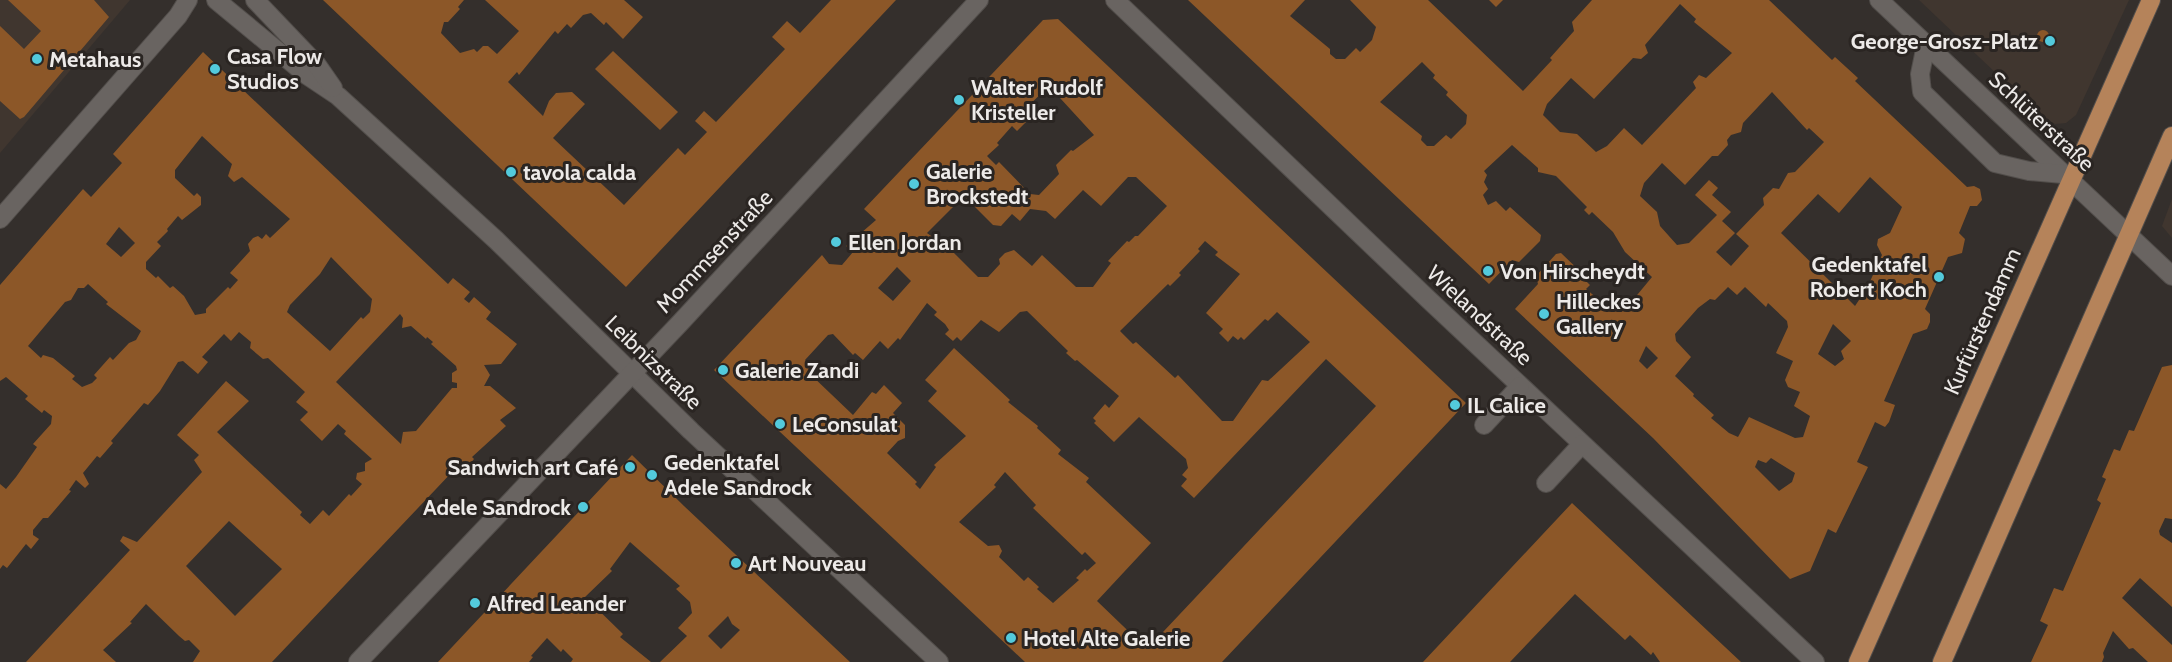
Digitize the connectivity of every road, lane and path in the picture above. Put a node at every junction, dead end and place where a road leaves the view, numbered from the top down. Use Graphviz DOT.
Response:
graph roads {
  1 [pos="188,0"];
  2 [pos="216,0"];
  3 [pos="255,0"];
  4 [pos="979,0"];
  5 [pos="1115,0"];
  6 [pos="1879,0"];
  7 [pos="2151,0"];
  8 [pos="1926,45"];
  9 [pos="338,96"];
  10 [pos="2172,136"];
  11 [pos="2067,177"];
  12 [pos="0,219"];
  13 [pos="2128,235"];
  14 [pos="2172,276"];
  15 [pos="632,374"];
  16 [pos="1520,386"];
  17 [pos="1484,425"];
  18 [pos="1582,444"];
  19 [pos="1546,483"];
  20 [pos="358,662"];
  21 [pos="939,662"];
  22 [pos="1815,662"];
  23 [pos="1858,662"];
  24 [pos="1942,662"];
  1 -- 12 [label="street"];
  2 -- 9 [label="street, Leibnizstraße"];
  3 -- 9 [label="street, Leibnizstraße"];
  4 -- 15 [label="street, Mommsenstraße"];
  5 -- 16 [label="street, Wielandstraße"];
  6 -- 8 [label="street, Schlüterstraße"];
  7 -- 11 [label="main road, Kurfürstendamm"];
  8 -- 11 [label="street, Schlüterstraße"];
  8 -- 11 [label="street"];
  9 -- 15 [label="street, Leibnizstraße"];
  10 -- 13 [label="main road"];
  11 -- 13 [label="street, Schlüterstraße"];
  11 -- 23 [label="main road, Kurfürstendamm"];
  13 -- 14 [label="street, Schlüterstraße"];
  13 -- 24 [label="main road"];
  15 -- 20 [label="street, Mommsenstraße"];
  15 -- 21 [label="street, Leibnizstraße"];
  16 -- 17 [label="street"];
  16 -- 18 [label="street, Wielandstraße"];
  18 -- 19 [label="street"];
  18 -- 22 [label="street, Wielandstraße"];
}
